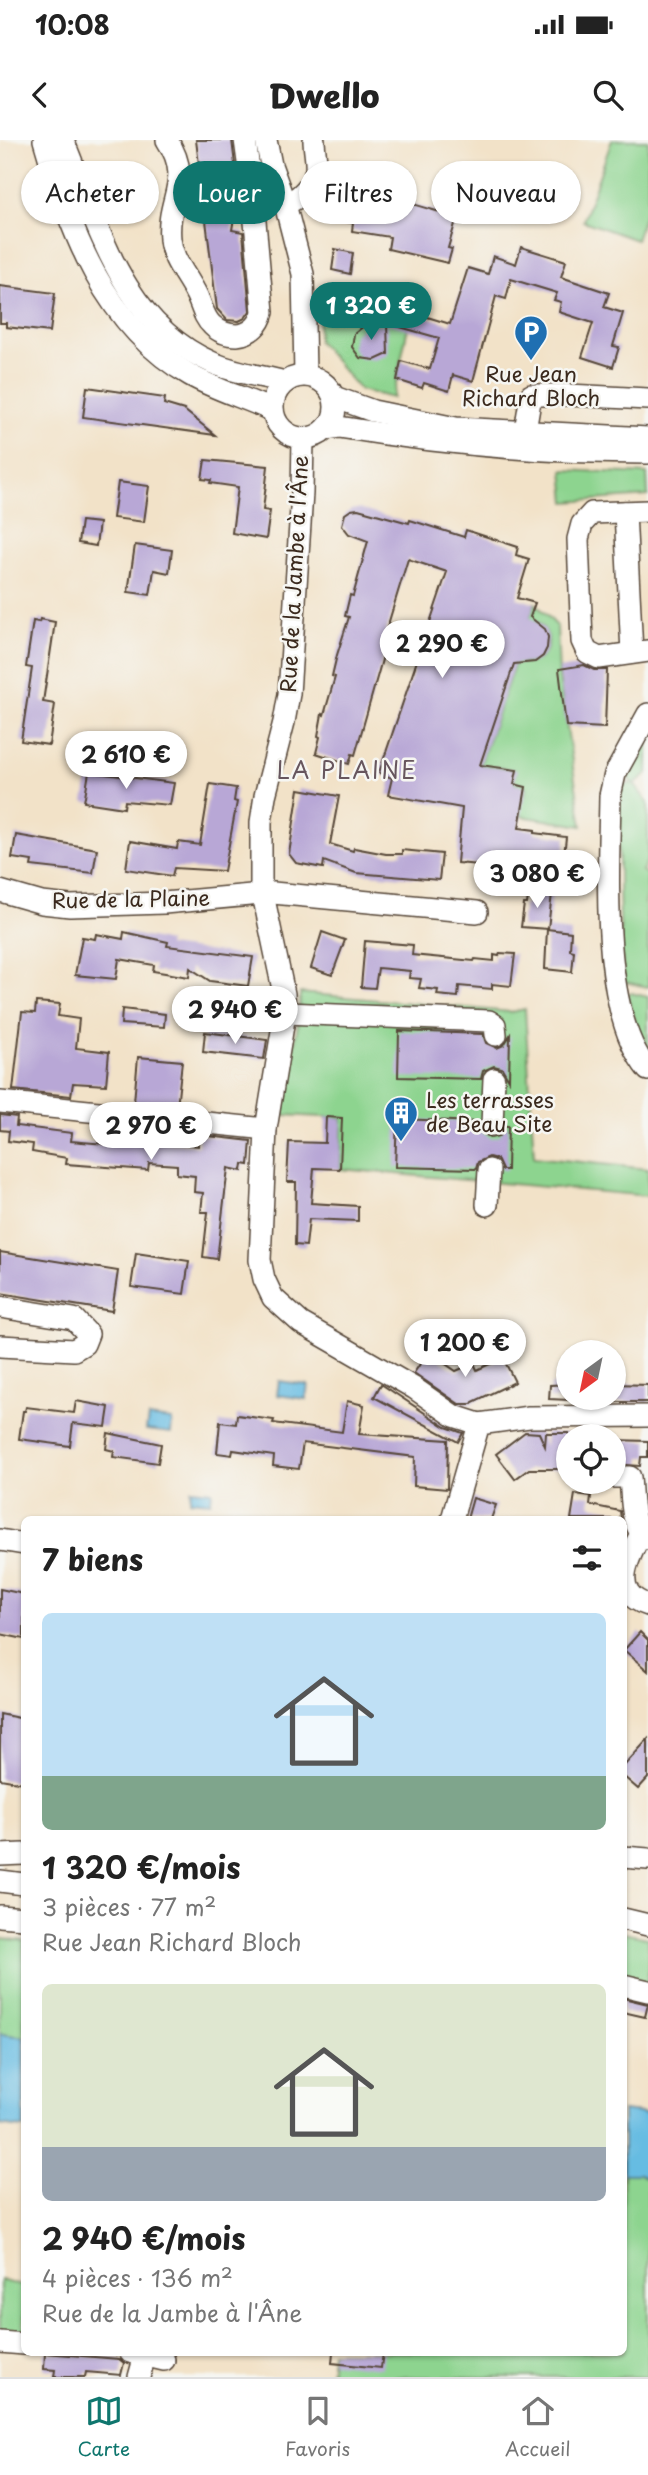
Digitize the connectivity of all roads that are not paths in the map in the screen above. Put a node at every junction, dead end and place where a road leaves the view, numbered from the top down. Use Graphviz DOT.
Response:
graph roads {
  1 [pos="44,140"];
  2 [pos="62,140"];
  3 [pos="167,140"];
  4 [pos="245,140"];
  5 [pos="266,140"];
  6 [pos="314,140"];
  7 [pos="270,161"];
  8 [pos="285,204"];
  9 [pos="295,379"];
  10 [pos="334,397"];
  11 [pos="648,399"];
  12 [pos="274,411"];
  13 [pos="326,429"];
  14 [pos="303,438"];
  15 [pos="648,438"];
  16 [pos="524,440"];
  17 [pos="648,453"];
  18 [pos="648,511"];
  19 [pos="625,512"];
  20 [pos="640,652"];
  21 [pos="648,714"];
  22 [pos="0,891"];
  23 [pos="263,894"];
  24 [pos="477,912"];
  25 [pos="285,1013"];
  26 [pos="496,1035"];
  27 [pos="648,1070"];
  28 [pos="494,1079"];
  29 [pos="0,1102"];
  30 [pos="492,1125"];
  31 [pos="266,1129"];
  32 [pos="489,1170"];
  33 [pos="487,1205"];
  34 [pos="0,1307"];
  35 [pos="0,1346"];
  36 [pos="648,1416"];
  37 [pos="479,1424"];
  38 [pos="631,1478"];
  39 [pos="453,1516"];
  40 [pos="644,1536"];
  41 [pos="0,1541"];
  42 [pos="21,1544"];
  43 [pos="627,1562"];
  44 [pos="627,1584"];
  45 [pos="648,1605"];
  46 [pos="0,1881"];
  47 [pos="21,1884"];
  48 [pos="0,1916"];
  49 [pos="21,1918"];
  50 [pos="627,1920"];
  51 [pos="648,1925"];
  52 [pos="627,1986"];
  53 [pos="648,1991"];
  54 [pos="0,2342"];
  55 [pos="21,2344"];
  56 [pos="152,2358"];
  57 [pos="139,2377"];
  1 -- 12 [label="street"];
  2 -- 9 [label="street"];
  3 -- 4 [label="street"];
  5 -- 7 [label="street"];
  6 -- 8 [label="street"];
  8 -- 9 [label="street"];
  9 -- 10 [label="street"];
  9 -- 12 [label="street"];
  10 -- 13 [label="street"];
  10 -- 16 [label="street"];
  11 -- 16 [label="street"];
  12 -- 14 [label="street"];
  13 -- 14 [label="street"];
  13 -- 16 [label="street"];
  14 -- 23 [label="street, Rue de la Jambe à l'Âne"];
  15 -- 16 [label="street"];
  16 -- 17 [label="street"];
  18 -- 19 [label="street"];
  19 -- 20 [label="street"];
  19 -- 20 [label="street"];
  21 -- 27 [label="street"];
  22 -- 23 [label="street, Rue de la Plaine"];
  23 -- 24 [label="street, Rue de la Plaine"];
  23 -- 25 [label="street, Rue de la Jambe à l'Âne"];
  25 -- 26 [label="street"];
  25 -- 31 [label="street, Rue de la Jambe à l'Âne"];
  28 -- 30 [label="street"];
  29 -- 31 [label="street"];
  31 -- 37 [label="street, Rue de la Jambe à l'Âne"];
  32 -- 33 [label="street"];
  34 -- 35 [label="street"];
  36 -- 37 [label="street"];
  37 -- 39 [label="street"];
  38 -- 40 [label="street"];
  40 -- 43 [label="street"];
  41 -- 42 [label="street"];
  44 -- 45 [label="street"];
  46 -- 47 [label="street"];
  48 -- 49 [label="street"];
  50 -- 51 [label="street"];
  52 -- 53 [label="street"];
  54 -- 55 [label="street"];
  56 -- 57 [label="street"];
}
